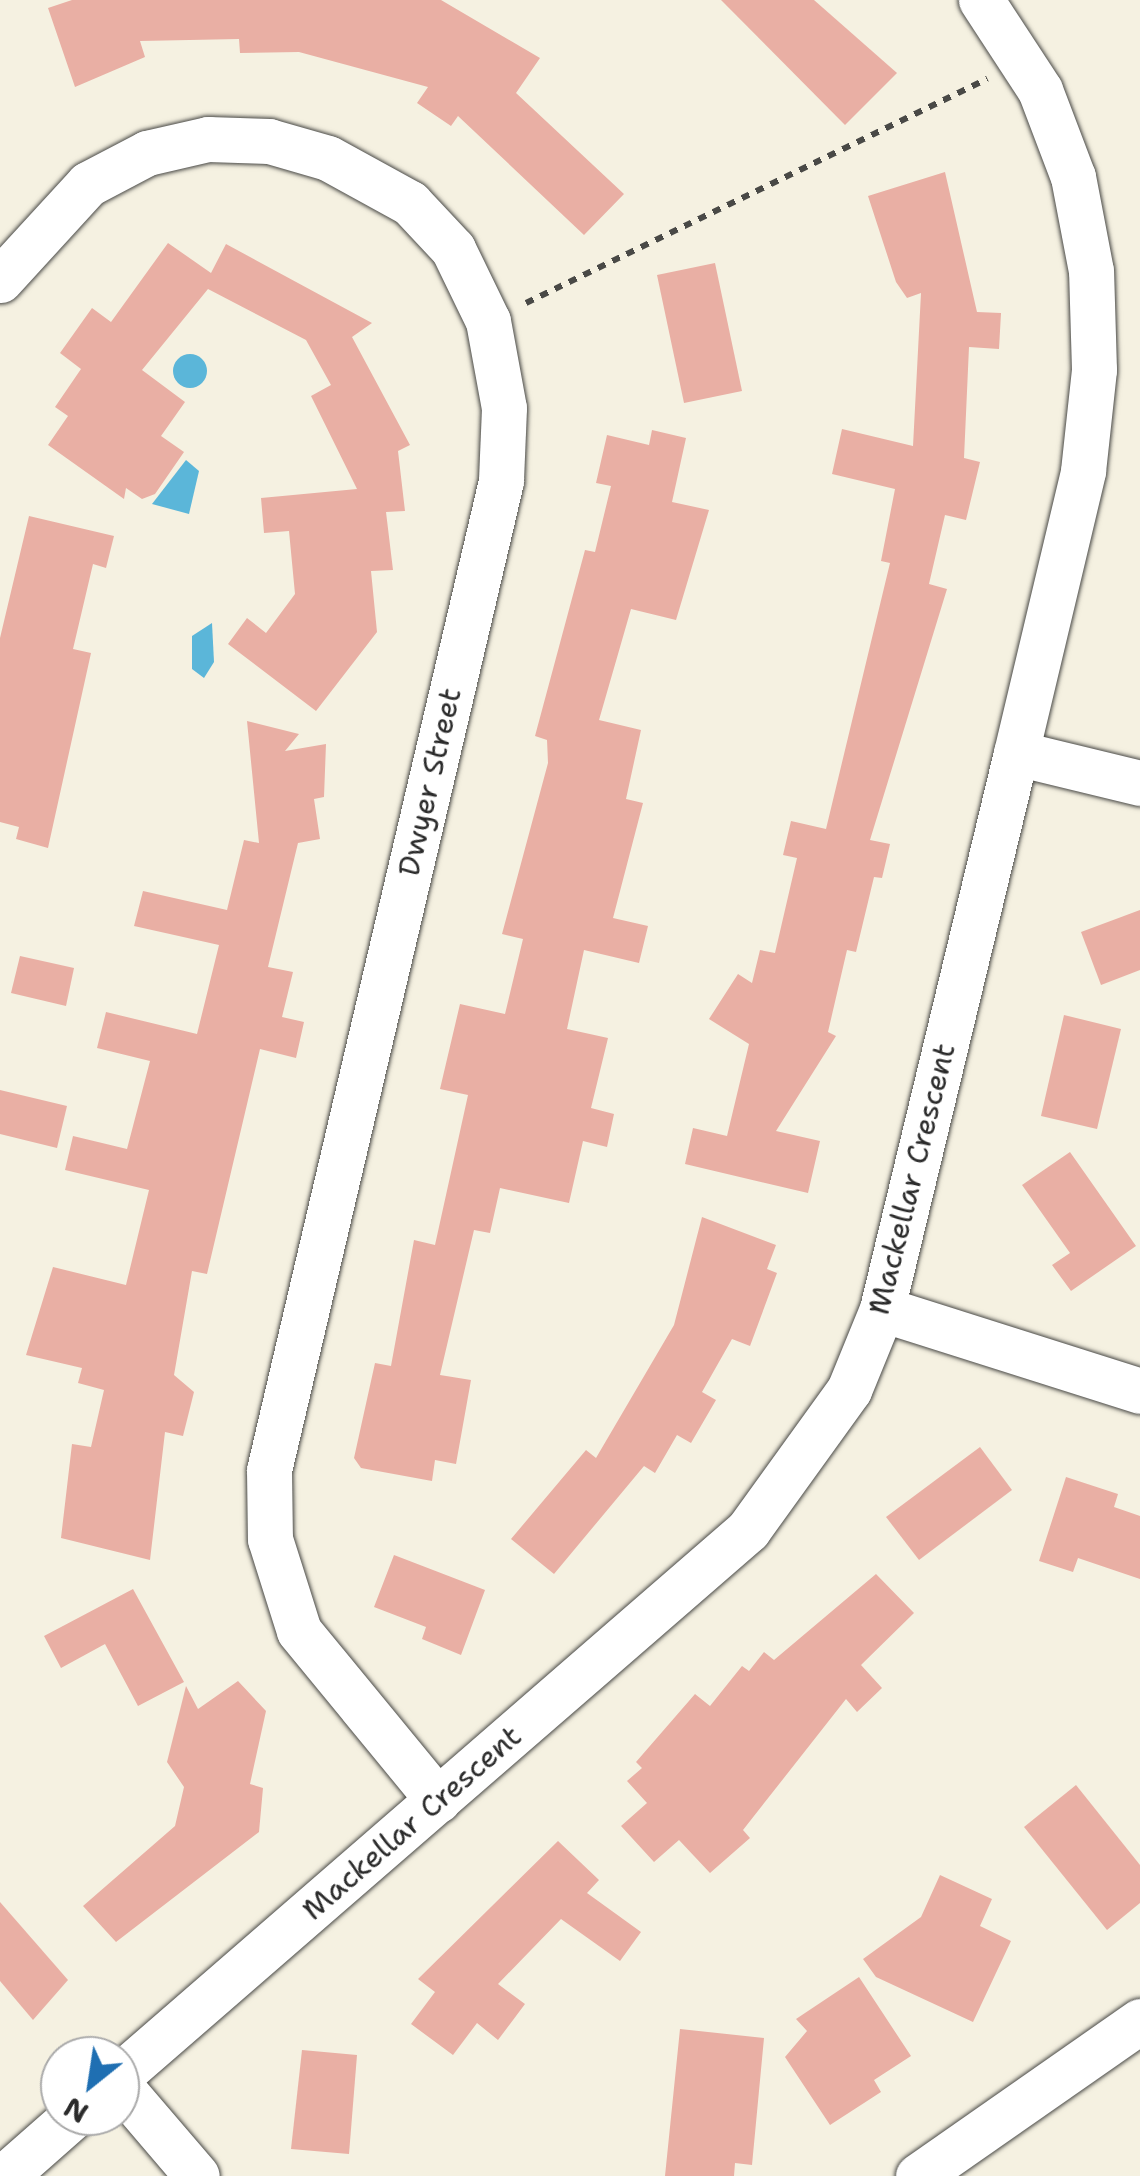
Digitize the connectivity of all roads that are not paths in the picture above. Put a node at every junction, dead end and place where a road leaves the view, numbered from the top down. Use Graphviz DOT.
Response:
graph roads {
  1 [pos="980,0"];
  2 [pos="0,280"];
  3 [pos="1016,753"];
  4 [pos="1140,783"];
  5 [pos="882,1310"];
  6 [pos="1140,1391"];
  7 [pos="438,1800"];
  8 [pos="1140,2021"];
  9 [pos="140,2058"];
  10 [pos="140,2109"];
  11 [pos="50,2136"];
  12 [pos="5,2176"];
  13 [pos="197,2176"];
  14 [pos="918,2176"];
  1 -- 3 [label="street, Mackellar Crescent"];
  2 -- 7 [label="street, Dwyer Street"];
  3 -- 4 [label="street"];
  3 -- 5 [label="street, Mackellar Crescent"];
  5 -- 6 [label="street"];
  5 -- 7 [label="street, Mackellar Crescent"];
  7 -- 9 [label="street, Mackellar Crescent"];
  8 -- 14 [label="street"];
  10 -- 13 [label="street"];
  11 -- 12 [label="street"];
}
